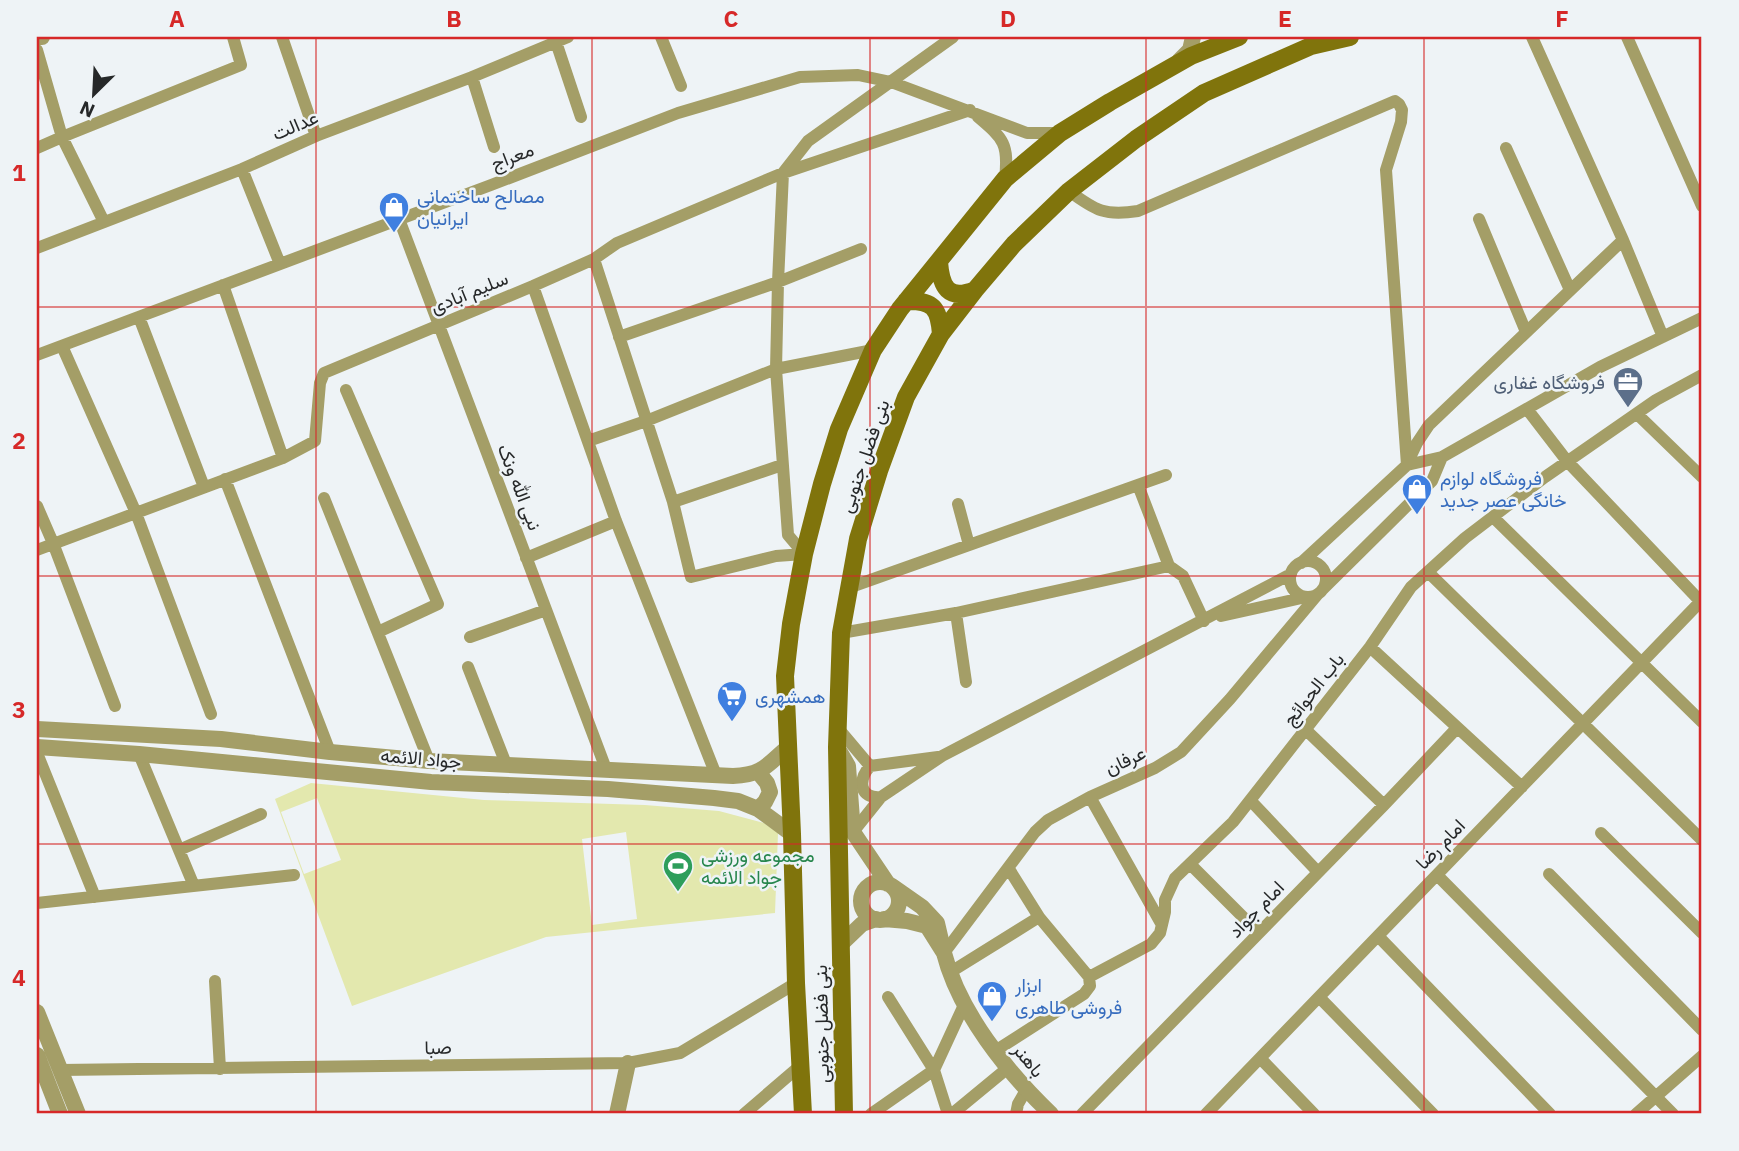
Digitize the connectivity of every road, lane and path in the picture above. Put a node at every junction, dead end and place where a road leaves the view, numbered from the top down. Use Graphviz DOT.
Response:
graph roads {
  1 [pos="233,37"];
  2 [pos="282,37"];
  3 [pos="662,37"];
  4 [pos="953,37"];
  5 [pos="1193,37"];
  6 [pos="1238,37"];
  7 [pos="1350,37"];
  8 [pos="1532,37"];
  9 [pos="1626,37"];
  10 [pos="562,39"];
  11 [pos="37,50"];
  12 [pos="1175,65"];
  13 [pos="472,77"];
  14 [pos="891,82"];
  15 [pos="681,86"];
  16 [pos="970,110"];
  17 [pos="582,117"];
  18 [pos="1060,133"];
  19 [pos="316,136"];
  20 [pos="62,137"];
  21 [pos="494,147"];
  22 [pos="37,148"];
  23 [pos="1506,148"];
  24 [pos="242,169"];
  25 [pos="783,173"];
  26 [pos="1005,179"];
  27 [pos="1069,191"];
  28 [pos="1702,206"];
  29 [pos="399,219"];
  30 [pos="1479,219"];
  31 [pos="104,222"];
  32 [pos="1623,240"];
  33 [pos="37,248"];
  34 [pos="861,249"];
  35 [pos="594,259"];
  36 [pos="939,262"];
  37 [pos="280,264"];
  38 [pos="778,282"];
  39 [pos="222,285"];
  40 [pos="533,286"];
  41 [pos="975,290"];
  42 [pos="1570,290"];
  43 [pos="906,302"];
  44 [pos="139,317"];
  45 [pos="1702,318"];
  46 [pos="439,324"];
  47 [pos="1526,332"];
  48 [pos="941,334"];
  49 [pos="619,337"];
  50 [pos="1663,337"];
  51 [pos="62,345"];
  52 [pos="873,350"];
  53 [pos="37,355"];
  54 [pos="776,369"];
  55 [pos="1702,375"];
  56 [pos="346,390"];
  57 [pos="1527,409"];
  58 [pos="1637,414"];
  59 [pos="646,421"];
  60 [pos="588,441"];
  61 [pos="1442,457"];
  62 [pos="283,458"];
  63 [pos="1567,461"];
  64 [pos="782,465"];
  65 [pos="1407,465"];
  66 [pos="1166,474"];
  67 [pos="1702,477"];
  68 [pos="225,480"];
  69 [pos="1138,485"];
  70 [pos="204,487"];
  71 [pos="324,498"];
  72 [pos="673,502"];
  73 [pos="958,504"];
  74 [pos="37,506"];
  75 [pos="136,513"];
  76 [pos="1493,517"];
  77 [pos="616,522"];
  78 [pos="53,543"];
  79 [pos="969,545"];
  80 [pos="37,550"];
  81 [pos="804,554"];
  82 [pos="526,558"];
  83 [pos="1301,563"];
  84 [pos="1169,566"];
  85 [pos="1428,572"];
  86 [pos="1291,574"];
  87 [pos="848,588"];
  88 [pos="1315,594"];
  89 [pos="1702,602"];
  90 [pos="546,610"];
  91 [pos="956,613"];
  92 [pos="1204,621"];
  93 [pos="378,632"];
  94 [pos="841,634"];
  95 [pos="470,637"];
  96 [pos="1370,647"];
  97 [pos="1642,663"];
  98 [pos="468,667"];
  99 [pos="966,682"];
  100 [pos="115,706"];
  101 [pos="211,714"];
  102 [pos="1702,722"];
  103 [pos="1583,723"];
  104 [pos="838,728"];
  105 [pos="1457,728"];
  106 [pos="37,729"];
  107 [pos="1306,730"];
  108 [pos="37,747"];
  109 [pos="788,747"];
  110 [pos="837,747"];
  111 [pos="330,752"];
  112 [pos="37,753"];
  113 [pos="139,754"];
  114 [pos="942,756"];
  115 [pos="429,761"];
  116 [pos="506,764"];
  117 [pos="870,766"];
  118 [pos="606,769"];
  119 [pos="758,772"];
  120 [pos="716,775"];
  121 [pos="1522,787"];
  122 [pos="881,797"];
  123 [pos="1090,797"];
  124 [pos="1250,800"];
  125 [pos="1384,806"];
  126 [pos="758,809"];
  127 [pos="261,814"];
  128 [pos="853,832"];
  129 [pos="1601,833"];
  130 [pos="792,834"];
  131 [pos="1702,840"];
  132 [pos="179,850"];
  133 [pos="1190,864"];
  134 [pos="1009,869"];
  135 [pos="1318,872"];
  136 [pos="1549,874"];
  137 [pos="293,875"];
  138 [pos="1437,875"];
  139 [pos="890,885"];
  140 [pos="194,886"];
  141 [pos="95,897"];
  142 [pos="37,903"];
  143 [pos="1038,917"];
  144 [pos="880,919"];
  145 [pos="1162,925"];
  146 [pos="1259,933"];
  147 [pos="1702,933"];
  148 [pos="1378,936"];
  149 [pos="840,945"];
  150 [pos="944,953"];
  151 [pos="949,973"];
  152 [pos="1089,977"];
  153 [pos="215,981"];
  154 [pos="796,983"];
  155 [pos="888,997"];
  156 [pos="1319,997"];
  157 [pos="964,1005"];
  158 [pos="37,1012"];
  159 [pos="1702,1030"];
  160 [pos="995,1051"];
  161 [pos="37,1055"];
  162 [pos="1702,1056"];
  163 [pos="1260,1058"];
  164 [pos="628,1063"];
  165 [pos="801,1065"];
  166 [pos="1009,1067"];
  167 [pos="220,1069"];
  168 [pos="60,1070"];
  169 [pos="934,1070"];
  170 [pos="1026,1090"];
  171 [pos="1655,1097"];
  172 [pos="60,1114"];
  173 [pos="78,1114"];
  174 [pos="617,1114"];
  175 [pos="744,1114"];
  176 [pos="803,1114"];
  177 [pos="844,1114"];
  178 [pos="872,1114"];
  179 [pos="950,1114"];
  180 [pos="1016,1114"];
  181 [pos="1051,1114"];
  182 [pos="1082,1114"];
  183 [pos="1206,1114"];
  184 [pos="1314,1114"];
  185 [pos="1433,1114"];
  186 [pos="1550,1114"];
  187 [pos="1636,1114"];
  188 [pos="1673,1114"];
  1 -- 20 [label="street"];
  2 -- 19 [label="street"];
  3 -- 15 [label="street"];
  4 -- 14 [label="street"];
  5 -- 12 [label="street"];
  6 -- 12 [label="main road, بنی فضل جنوبی"];
  7 -- 27 [label="main road, بنی فضل جنوبی"];
  8 -- 32 [label="street"];
  9 -- 28 [label="street"];
  10 -- 13 [label="street, عدالت"];
  10 -- 17 [label="street"];
  11 -- 20 [label="street"];
  12 -- 18 [label="main road, بنی فضل جنوبی"];
  13 -- 19 [label="street, عدالت"];
  13 -- 21 [label="street"];
  14 -- 16 [label="street, معراج"];
  14 -- 25 [label="street"];
  14 -- 29 [label="street, معراج"];
  16 -- 18 [label="street, معراج"];
  16 -- 25 [label="street, سلیم آبادی"];
  16 -- 26 [label="street, معراج"];
  18 -- 26 [label="main road, بنی فضل جنوبی"];
  19 -- 24 [label="street, عدالت"];
  20 -- 22 [label="street"];
  20 -- 31 [label="street"];
  23 -- 42 [label="street"];
  24 -- 31 [label="street, عدالت"];
  24 -- 37 [label="street"];
  25 -- 35 [label="street, سلیم آبادی"];
  25 -- 38 [label="street"];
  26 -- 36 [label="main road, بنی فضل جنوبی"];
  27 -- 41 [label="main road, بنی فضل جنوبی"];
  27 -- 65 [label="street"];
  29 -- 37 [label="street, معراج"];
  29 -- 46 [label="street, نبی الله ونک"];
  30 -- 47 [label="street"];
  31 -- 33 [label="street, عدالت"];
  32 -- 42 [label="street"];
  32 -- 50 [label="street"];
  34 -- 38 [label="street"];
  35 -- 40 [label="street, سلیم آبادی"];
  35 -- 49 [label="street"];
  36 -- 41 [label="main road"];
  36 -- 43 [label="main road, بنی فضل جنوبی"];
  37 -- 39 [label="street, معراج"];
  38 -- 49 [label="street"];
  38 -- 54 [label="street"];
  39 -- 44 [label="street, معراج"];
  39 -- 62 [label="street"];
  40 -- 46 [label="street, سلیم آبادی"];
  40 -- 60 [label="street"];
  41 -- 48 [label="main road, بنی فضل جنوبی"];
  42 -- 47 [label="street"];
  43 -- 48 [label="main road"];
  43 -- 52 [label="main road, بنی فضل جنوبی"];
  44 -- 51 [label="street, معراج"];
  44 -- 70 [label="street"];
  45 -- 50 [label="street"];
  46 -- 62 [label="street, سلیم آبادی"];
  46 -- 82 [label="street, نبی الله ونک"];
  47 -- 65 [label="street"];
  48 -- 87 [label="main road, بنی فضل جنوبی"];
  49 -- 59 [label="street"];
  50 -- 57 [label="street"];
  51 -- 53 [label="street, معراج"];
  51 -- 75 [label="street"];
  52 -- 54 [label="street"];
  52 -- 81 [label="main road, بنی فضل جنوبی"];
  54 -- 59 [label="street"];
  54 -- 64 [label="street"];
  55 -- 58 [label="street, باب الحوائج"];
  56 -- 93 [label="street"];
  57 -- 61 [label="street"];
  57 -- 63 [label="street"];
  58 -- 63 [label="street, باب الحوائج"];
  58 -- 67 [label="street"];
  59 -- 60 [label="street"];
  59 -- 72 [label="street"];
  60 -- 77 [label="street"];
  61 -- 65 [label="street"];
  61 -- 88 [label="street, عرفان"];
  62 -- 68 [label="street, سلیم آبادی"];
  63 -- 76 [label="street, باب الحوائج"];
  63 -- 89 [label="street"];
  64 -- 72 [label="street"];
  64 -- 81 [label="street"];
  65 -- 83 [label="street"];
  66 -- 69 [label="street"];
  68 -- 70 [label="street, سلیم آبادی"];
  68 -- 111 [label="street"];
  69 -- 79 [label="street"];
  69 -- 84 [label="street"];
  70 -- 75 [label="street, سلیم آبادی"];
  71 -- 93 [label="street"];
  72 -- 81 [label="street"];
  73 -- 79 [label="street"];
  74 -- 78 [label="street"];
  75 -- 78 [label="street, سلیم آبادی"];
  75 -- 101 [label="street"];
  76 -- 85 [label="street, باب الحوائج"];
  76 -- 97 [label="street"];
  77 -- 82 [label="street"];
  77 -- 120 [label="street"];
  78 -- 80 [label="street, سلیم آبادی"];
  78 -- 100 [label="street"];
  79 -- 87 [label="street"];
  81 -- 109 [label="main road, بنی فضل جنوبی"];
  82 -- 90 [label="street, نبی الله ونک"];
  83 -- 86 [label="street"];
  83 -- 88 [label="street"];
  84 -- 91 [label="street"];
  84 -- 92 [label="street"];
  85 -- 96 [label="street, باب الحوائج"];
  85 -- 103 [label="street"];
  86 -- 88 [label="street"];
  86 -- 92 [label="street"];
  87 -- 94 [label="main road, بنی فضل جنوبی"];
  88 -- 92 [label="street"];
  88 -- 123 [label="street, عرفان"];
  89 -- 97 [label="street, امام رضا"];
  90 -- 95 [label="street"];
  90 -- 118 [label="street, نبی الله ونک"];
  91 -- 94 [label="street"];
  91 -- 99 [label="street"];
  92 -- 114 [label="street"];
  93 -- 115 [label="street"];
  94 -- 104 [label="main road, بنی فضل جنوبی"];
  96 -- 105 [label="street"];
  96 -- 107 [label="street, باب الحوائج"];
  97 -- 102 [label="street"];
  97 -- 103 [label="street, امام رضا"];
  98 -- 116 [label="street"];
  103 -- 121 [label="street, امام رضا"];
  103 -- 131 [label="street"];
  104 -- 110 [label="main road, بنی فضل جنوبی"];
  104 -- 117 [label="street"];
  105 -- 121 [label="street"];
  105 -- 125 [label="street, امام جواد"];
  106 -- 111 [label="street, جواد الائمه"];
  107 -- 124 [label="street, باب الحوائج"];
  107 -- 125 [label="street"];
  108 -- 113 [label="street, جواد الائمه"];
  109 -- 119 [label="street"];
  109 -- 130 [label="main road, بنی فضل جنوبی"];
  110 -- 128 [label="street, باهنر"];
  110 -- 149 [label="main road, بنی فضل جنوبی"];
  111 -- 115 [label="street, جواد الائمه"];
  112 -- 141 [label="street"];
  113 -- 126 [label="street, جواد الائمه"];
  113 -- 132 [label="street"];
  114 -- 117 [label="street"];
  114 -- 122 [label="street"];
  115 -- 116 [label="street, جواد الائمه"];
  116 -- 118 [label="street, جواد الائمه"];
  117 -- 122 [label="street"];
  118 -- 120 [label="street, جواد الائمه"];
  119 -- 120 [label="street, جواد الائمه"];
  119 -- 126 [label="street"];
  121 -- 138 [label="street, امام رضا"];
  122 -- 128 [label="street"];
  123 -- 134 [label="street, عرفان"];
  123 -- 145 [label="street"];
  124 -- 133 [label="street, باب الحوائج"];
  124 -- 135 [label="street"];
  125 -- 135 [label="street, امام جواد"];
  126 -- 130 [label="street, جواد الائمه"];
  127 -- 132 [label="street"];
  128 -- 139 [label="street, باهنر"];
  129 -- 147 [label="street"];
  130 -- 154 [label="main road, بنی فضل جنوبی"];
  132 -- 140 [label="street"];
  133 -- 145 [label="street, باب الحوائج"];
  133 -- 146 [label="street"];
  134 -- 143 [label="street"];
  134 -- 150 [label="street, عرفان"];
  135 -- 146 [label="street, امام جواد"];
  136 -- 159 [label="street"];
  137 -- 140 [label="street"];
  138 -- 148 [label="street, امام رضا"];
  138 -- 171 [label="street"];
  139 -- 144 [label="street"];
  139 -- 144 [label="street"];
  139 -- 150 [label="street, باهنر"];
  140 -- 141 [label="street"];
  141 -- 142 [label="street"];
  143 -- 151 [label="street"];
  143 -- 152 [label="street"];
  144 -- 149 [label="street"];
  144 -- 150 [label="street, باهنر"];
  145 -- 152 [label="street, باب الحوائج"];
  146 -- 182 [label="street, امام جواد"];
  148 -- 156 [label="street, امام رضا"];
  148 -- 186 [label="street"];
  149 -- 177 [label="main road, بنی فضل جنوبی"];
  150 -- 151 [label="street, باهنر"];
  151 -- 157 [label="street, باهنر"];
  152 -- 160 [label="street, باب الحوائج"];
  153 -- 167 [label="street"];
  154 -- 164 [label="street, صبا"];
  154 -- 165 [label="main road, بنی فضل جنوبی"];
  155 -- 169 [label="street"];
  156 -- 163 [label="street, امام رضا"];
  156 -- 185 [label="street"];
  157 -- 160 [label="street, باهنر"];
  157 -- 169 [label="street"];
  158 -- 168 [label="street"];
  160 -- 166 [label="street, باهنر"];
  161 -- 172 [label="street"];
  162 -- 171 [label="street"];
  163 -- 183 [label="street, امام رضا"];
  163 -- 184 [label="street"];
  164 -- 167 [label="street, صبا"];
  164 -- 174 [label="street"];
  165 -- 175 [label="street"];
  165 -- 176 [label="main road, بنی فضل جنوبی"];
  166 -- 170 [label="street, باهنر"];
  166 -- 179 [label="street"];
  167 -- 168 [label="street, صبا"];
  168 -- 173 [label="street"];
  169 -- 178 [label="street"];
  169 -- 179 [label="street"];
  170 -- 180 [label="street"];
  170 -- 181 [label="street, باهنر"];
  171 -- 187 [label="street"];
  171 -- 188 [label="street"];
}
